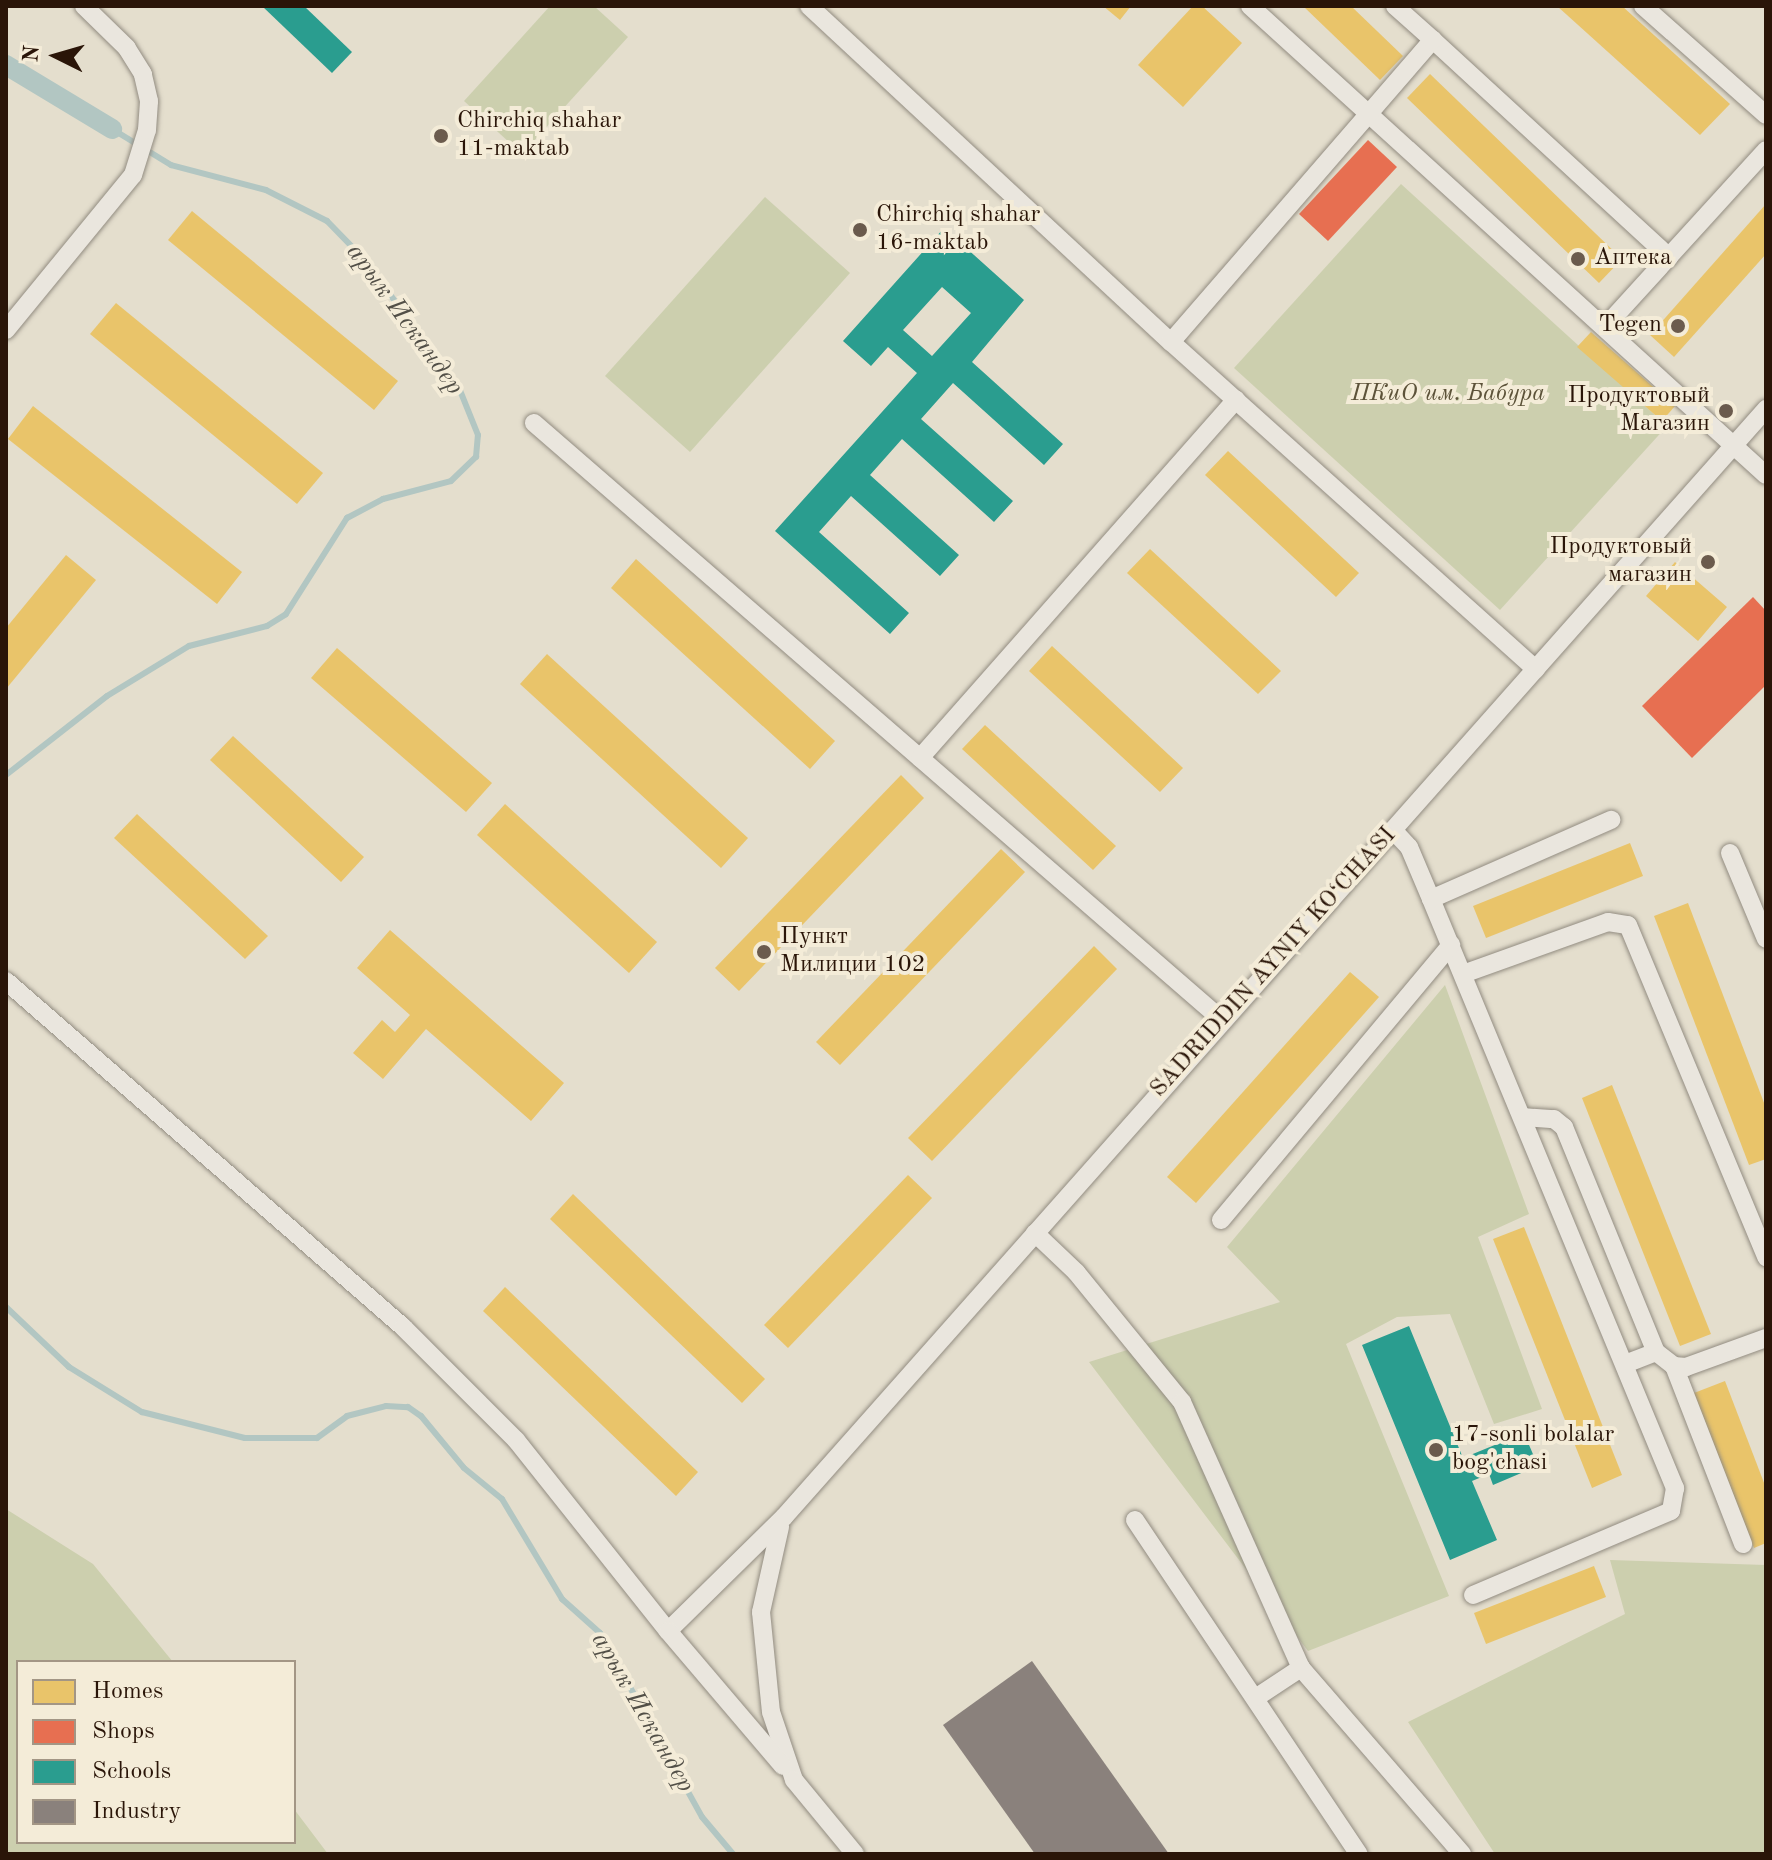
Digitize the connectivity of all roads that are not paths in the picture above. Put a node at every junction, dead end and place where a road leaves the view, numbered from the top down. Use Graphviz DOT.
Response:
graph roads {
  1 [pos="84,6"];
  2 [pos="809,6"];
  3 [pos="1250,6"];
  4 [pos="1395,6"];
  5 [pos="1643,6"];
  6 [pos="1433,40"];
  7 [pos="1371,113"];
  8 [pos="1766,115"];
  9 [pos="1766,150"];
  10 [pos="1669,257"];
  11 [pos="1605,327"];
  12 [pos="6,330"];
  13 [pos="1171,342"];
  14 [pos="1236,400"];
  15 [pos="1766,409"];
  16 [pos="534,423"];
  17 [pos="1734,445"];
  18 [pos="1766,475"];
  19 [pos="1536,669"];
  20 [pos="920,758"];
  21 [pos="1611,820"];
  22 [pos="1393,830"];
  23 [pos="1730,853"];
  24 [pos="1431,899"];
  25 [pos="1766,939"];
  26 [pos="1451,945"];
  27 [pos="1463,974"];
  28 [pos="6,981"];
  29 [pos="1222,1020"];
  30 [pos="1522,1117"];
  31 [pos="1221,1220"];
  32 [pos="1035,1233"];
  33 [pos="1766,1257"];
  34 [pos="1766,1338"];
  35 [pos="1656,1352"];
  36 [pos="1625,1364"];
  37 [pos="1674,1366"];
  38 [pos="784,1517"];
  39 [pos="1135,1520"];
  40 [pos="1743,1544"];
  41 [pos="1473,1595"];
  42 [pos="668,1631"];
  43 [pos="1301,1668"];
  44 [pos="1257,1697"];
  45 [pos="794,1780"];
  46 [pos="855,1854"];
  47 [pos="1359,1854"];
  48 [pos="1462,1854"];
  1 -- 12 [label="street"];
  2 -- 13 [label="street"];
  3 -- 7 [label="street"];
  4 -- 6 [label="street"];
  5 -- 8 [label="street"];
  6 -- 7 [label="street"];
  6 -- 10 [label="street"];
  7 -- 11 [label="street"];
  7 -- 13 [label="street"];
  9 -- 10 [label="street"];
  10 -- 11 [label="street"];
  11 -- 17 [label="street"];
  13 -- 14 [label="street"];
  14 -- 19 [label="street"];
  14 -- 20 [label="street"];
  15 -- 17 [label="street, SADRIDDIN AYNIY KO‘CHASI"];
  16 -- 20 [label="street"];
  17 -- 18 [label="street"];
  17 -- 19 [label="street, SADRIDDIN AYNIY KO‘CHASI"];
  19 -- 22 [label="street, SADRIDDIN AYNIY KO‘CHASI"];
  20 -- 29 [label="street"];
  21 -- 24 [label="street"];
  22 -- 24 [label="street"];
  22 -- 29 [label="street, SADRIDDIN AYNIY KO‘CHASI"];
  23 -- 25 [label="street"];
  24 -- 26 [label="street"];
  26 -- 27 [label="street"];
  26 -- 31 [label="street"];
  27 -- 30 [label="street"];
  27 -- 33 [label="street"];
  28 -- 42 [label="street"];
  29 -- 32 [label="street, SADRIDDIN AYNIY KO‘CHASI"];
  30 -- 35 [label="street"];
  30 -- 36 [label="street"];
  32 -- 38 [label="street, SADRIDDIN AYNIY KO‘CHASI"];
  32 -- 43 [label="street"];
  34 -- 37 [label="street"];
  35 -- 36 [label="street"];
  35 -- 37 [label="street"];
  36 -- 41 [label="street"];
  37 -- 40 [label="street"];
  38 -- 42 [label="street, SADRIDDIN AYNIY KO‘CHASI"];
  38 -- 45 [label="street"];
  39 -- 44 [label="street"];
  42 -- 45 [label="street"];
  43 -- 44 [label="street"];
  43 -- 48 [label="street"];
  44 -- 47 [label="street"];
  45 -- 46 [label="street"];
}
